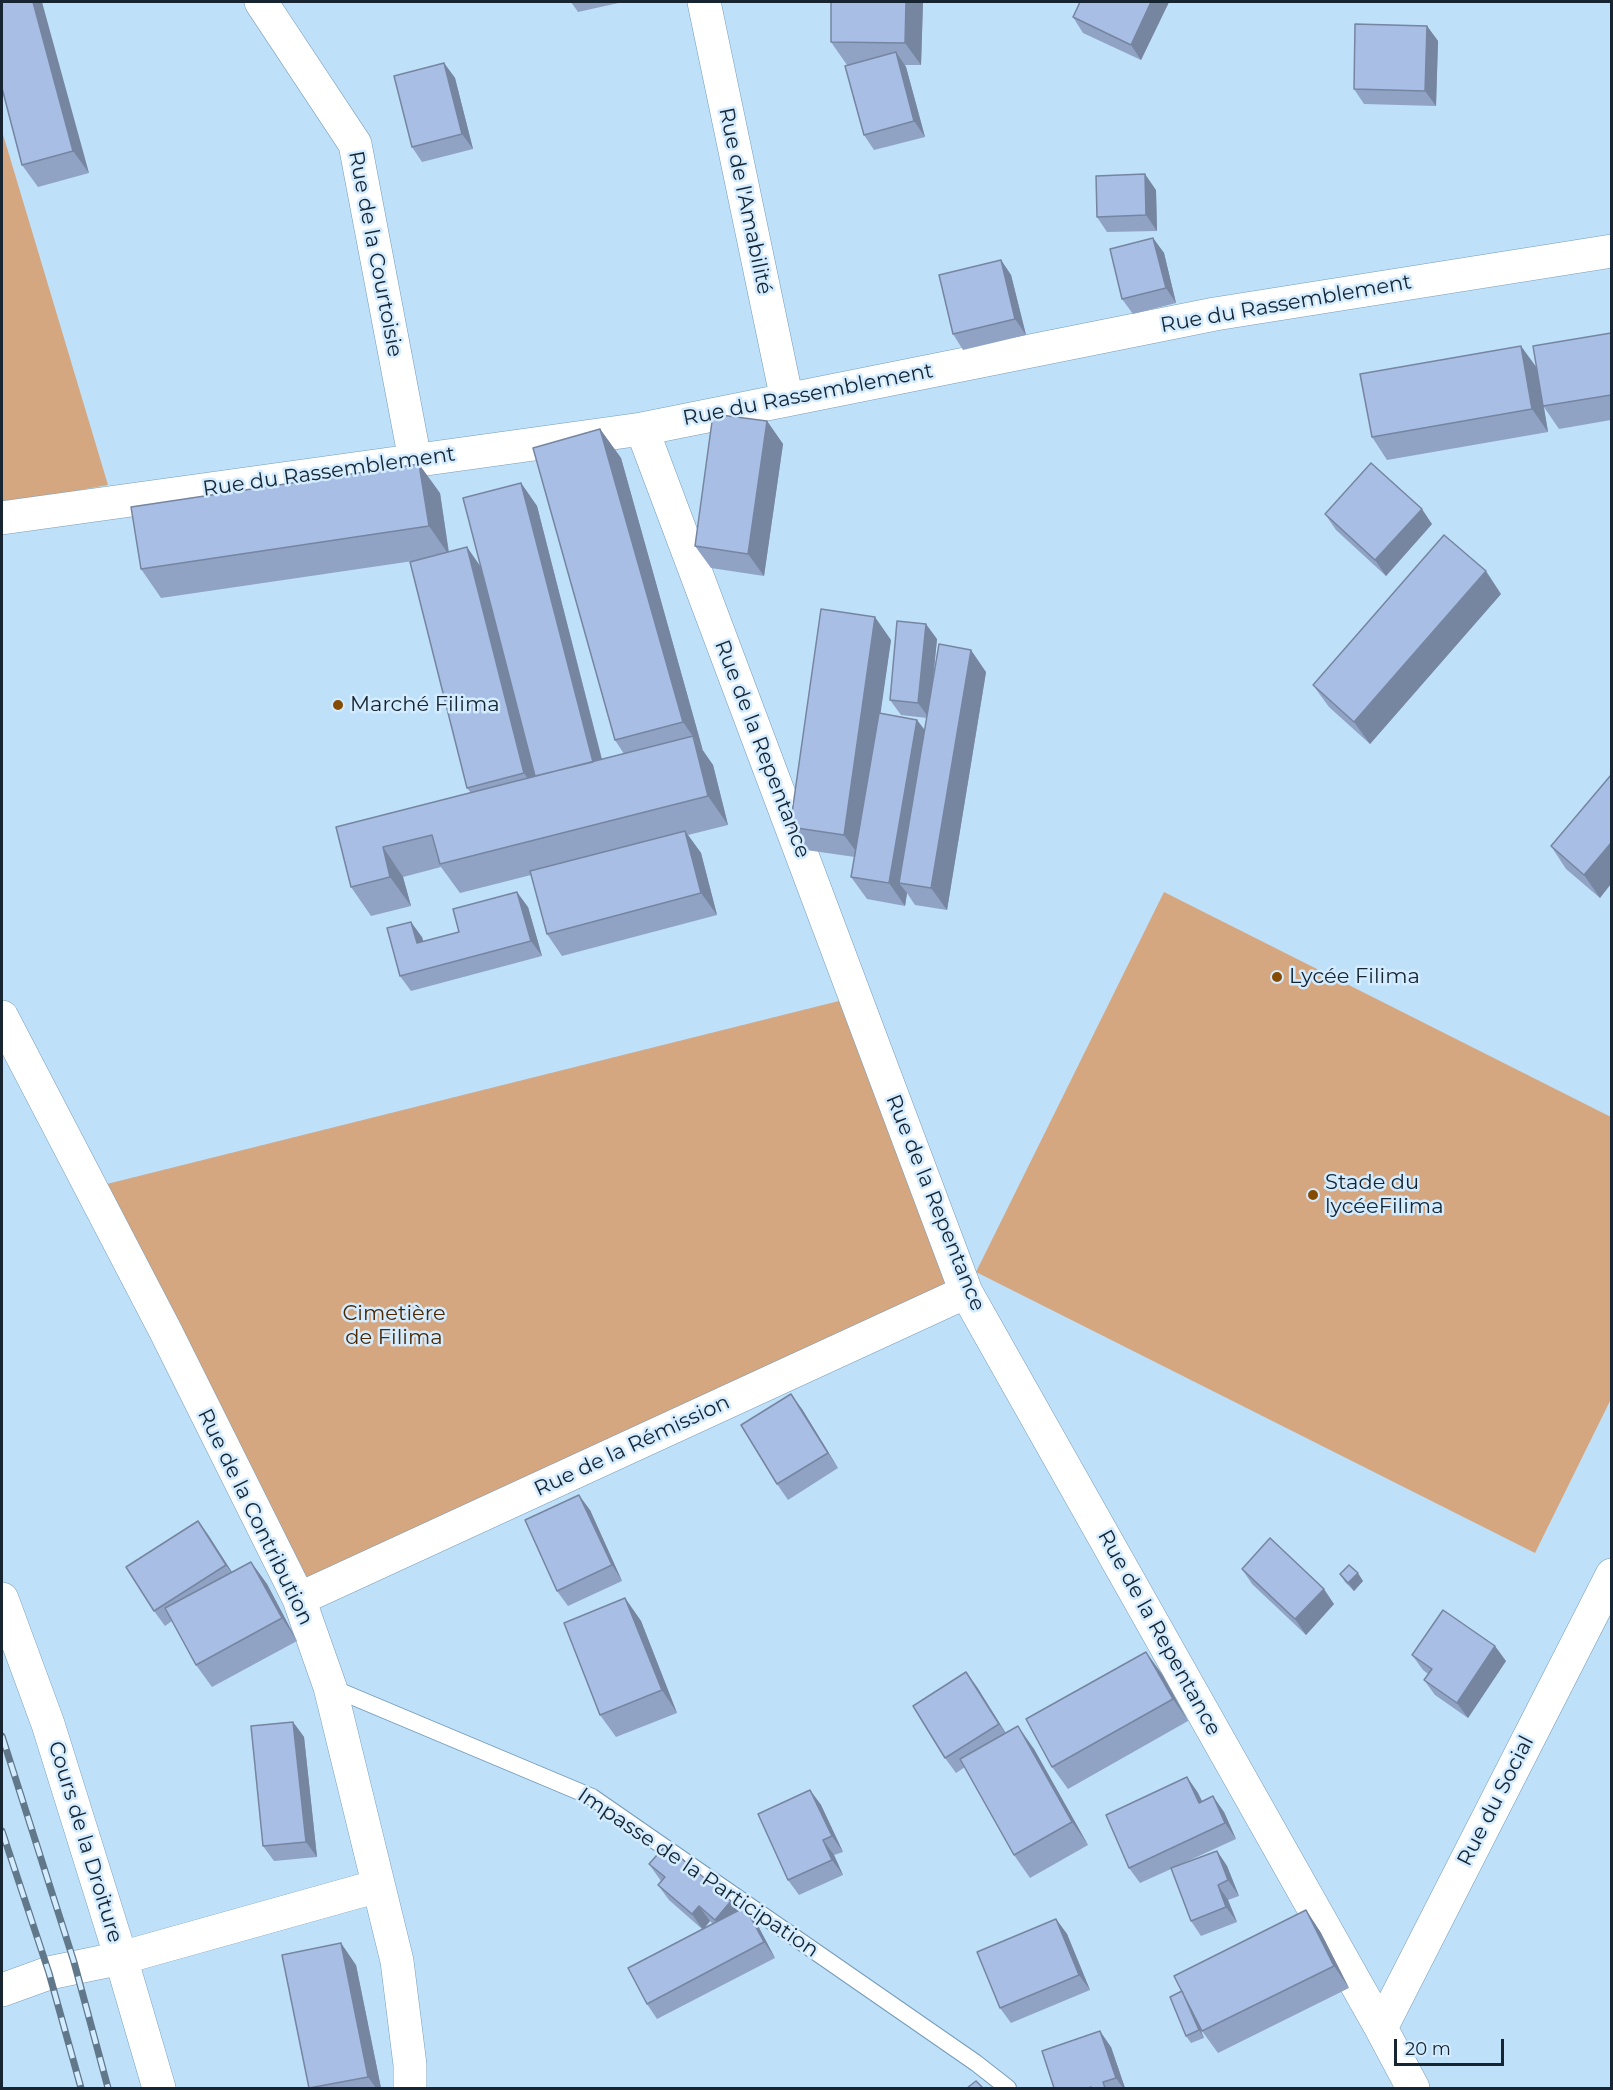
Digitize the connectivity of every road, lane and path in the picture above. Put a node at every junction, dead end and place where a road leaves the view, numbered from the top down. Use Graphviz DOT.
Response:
graph roads {
  1 [pos="261,2"];
  2 [pos="704,2"];
  3 [pos="1611,251"];
  4 [pos="787,400"];
  5 [pos="642,429"];
  6 [pos="414,460"];
  7 [pos="2,518"];
  8 [pos="2,1017"];
  9 [pos="966,1292"];
  10 [pos="1611,1575"];
  11 [pos="2,1599"];
  12 [pos="298,1599"];
  13 [pos="330,1688"];
  14 [pos="378,1886"];
  15 [pos="121,1958"];
  16 [pos="2,1990"];
  17 [pos="1381,2028"];
  18 [pos="159,2088"];
  19 [pos="410,2088"];
  20 [pos="1008,2088"];
  21 [pos="1413,2088"];
  1 -- 6 [label="street, Rue de la Courtoisie"];
  2 -- 4 [label="street, Rue de l'Amabilité"];
  3 -- 4 [label="street, Rue du Rassemblement"];
  4 -- 5 [label="street, Rue du Rassemblement"];
  5 -- 6 [label="street, Rue du Rassemblement"];
  5 -- 9 [label="street, Rue de la Repentance"];
  6 -- 7 [label="street, Rue du Rassemblement"];
  8 -- 12 [label="street, Rue de la Contribution"];
  9 -- 12 [label="street, Rue de la Rémission"];
  9 -- 17 [label="street, Rue de la Repentance"];
  10 -- 17 [label="street, Rue du Social"];
  11 -- 15 [label="street, Cours de la Droiture"];
  12 -- 13 [label="street, Rue de la Contribution"];
  13 -- 14 [label="street, Rue de la Contribution"];
  13 -- 20 [label="lane, Impasse de la Participation"];
  14 -- 15 [label="street"];
  14 -- 19 [label="street, Rue de la Contribution"];
  15 -- 16 [label="street"];
  15 -- 18 [label="street, Cours de la Droiture"];
  17 -- 21 [label="street, Rue de la Repentance"];
}
